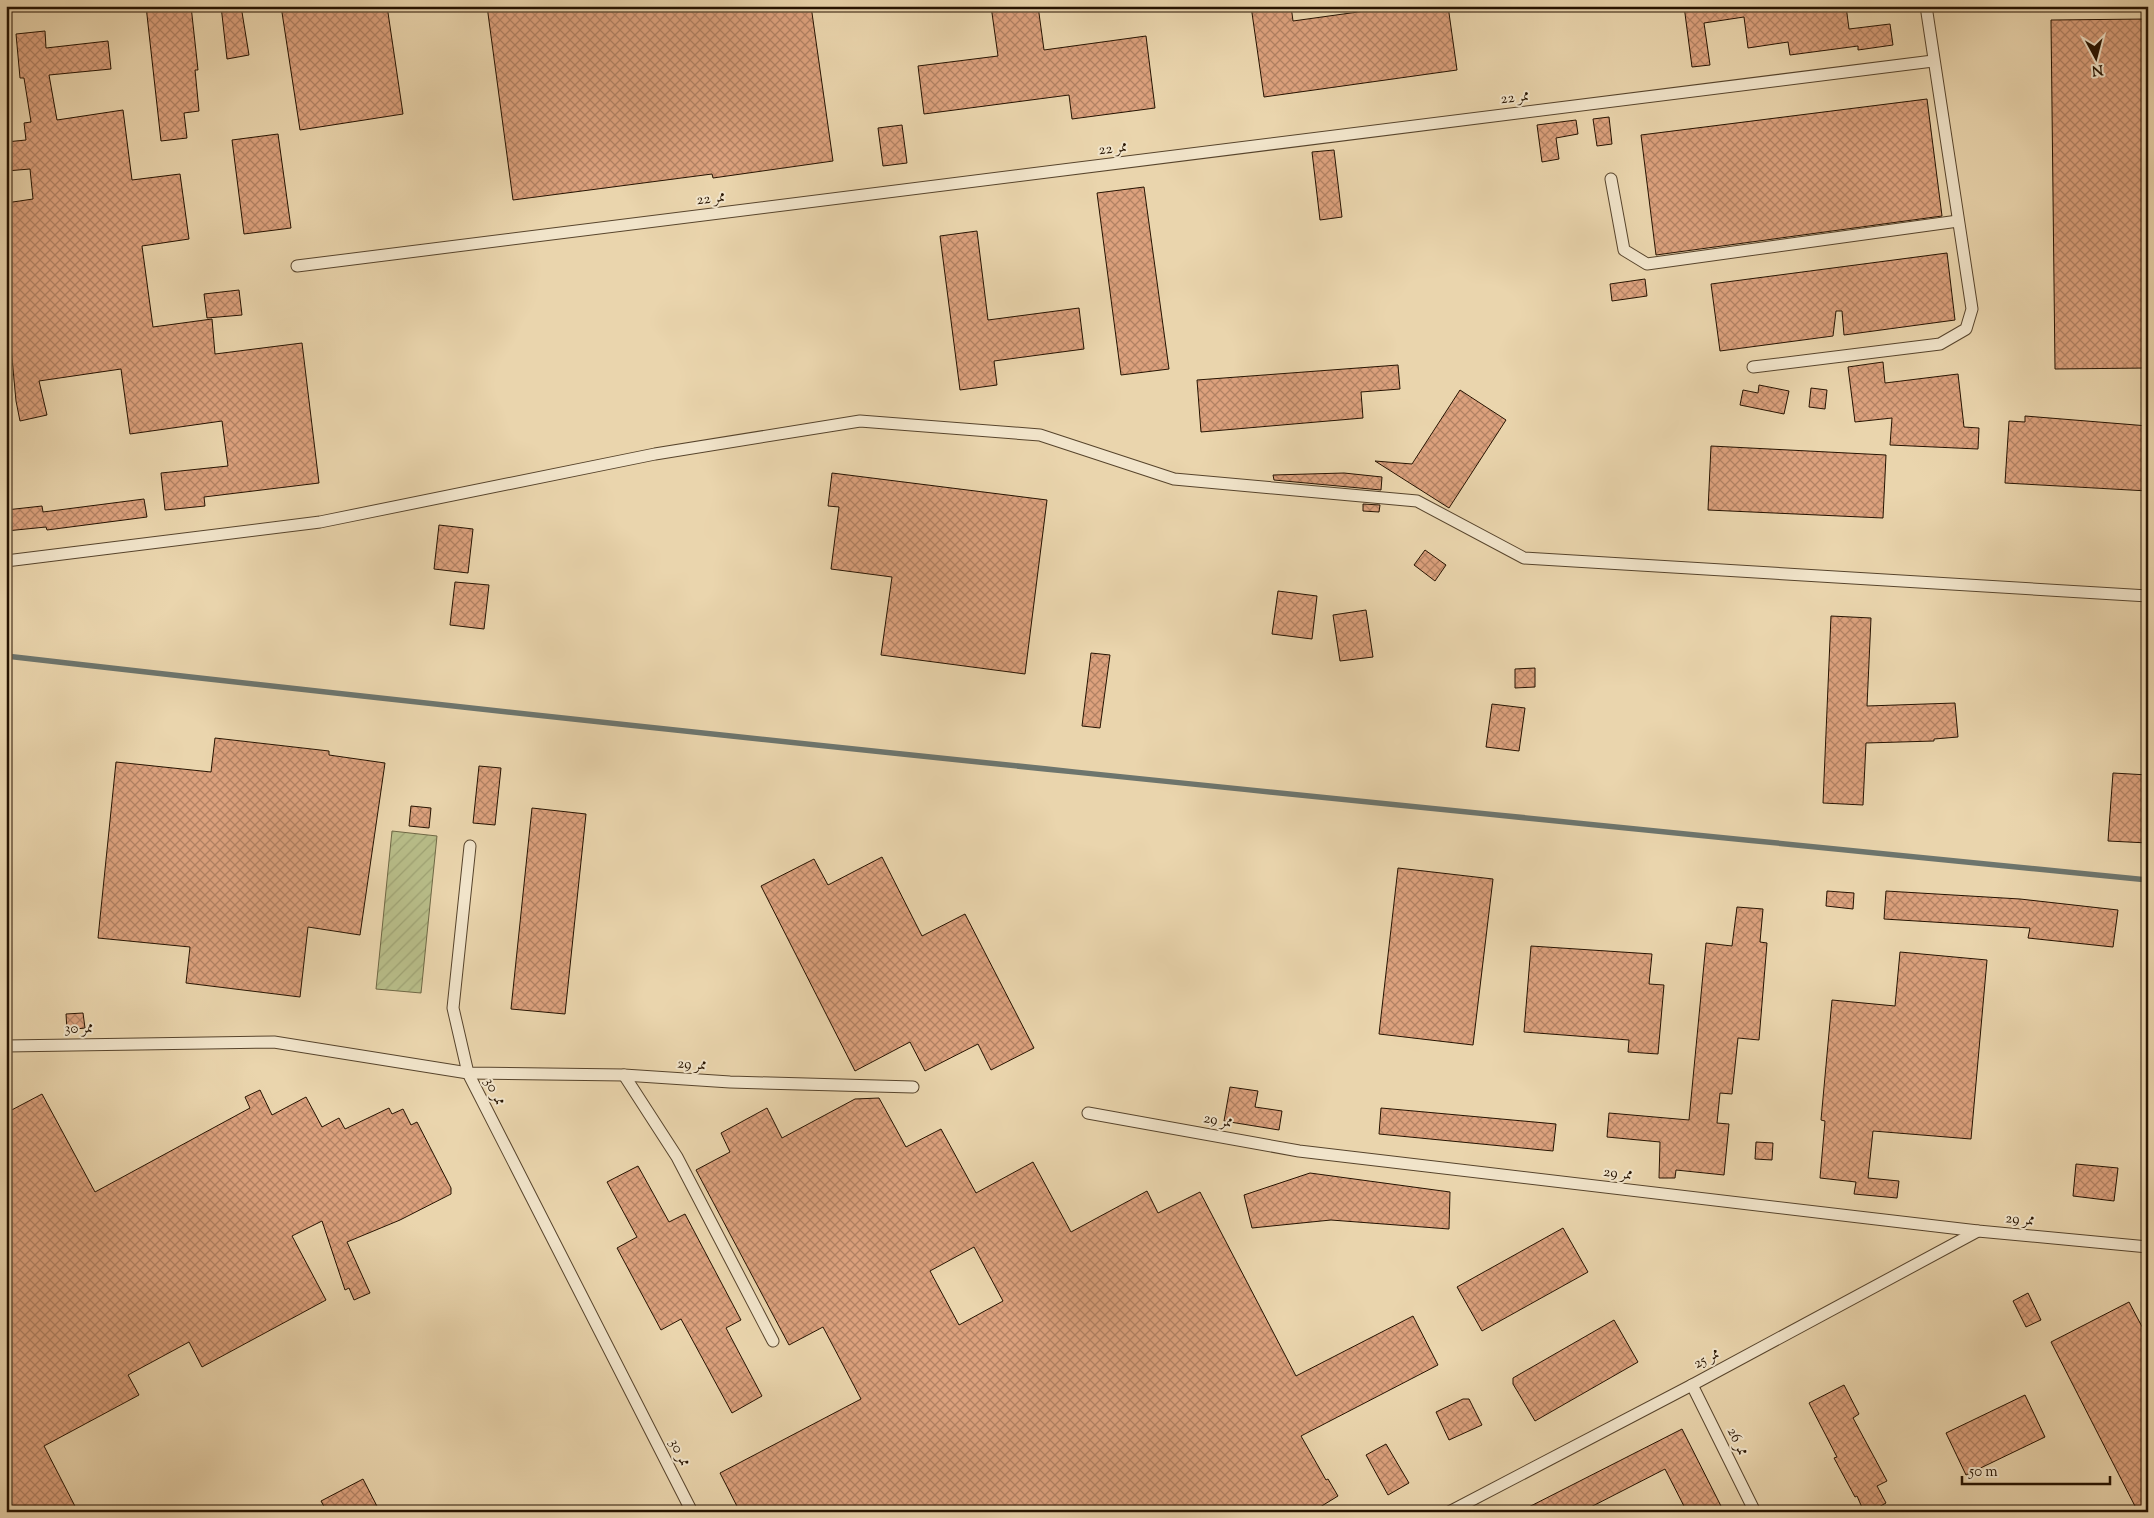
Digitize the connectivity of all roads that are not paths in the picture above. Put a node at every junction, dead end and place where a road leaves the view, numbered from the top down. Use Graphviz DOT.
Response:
graph roads {
  1 [pos="1926,6"];
  2 [pos="1933,61"];
  3 [pos="1611,179"];
  4 [pos="1958,221"];
  5 [pos="297,266"];
  6 [pos="1754,367"];
  7 [pos="6,561"];
  8 [pos="2148,596"];
  9 [pos="470,846"];
  10 [pos="6,1046"];
  11 [pos="468,1074"];
  12 [pos="624,1075"];
  13 [pos="913,1087"];
  14 [pos="1088,1113"];
  15 [pos="1978,1231"];
  16 [pos="2148,1247"];
  17 [pos="773,1341"];
  18 [pos="1692,1385"];
  19 [pos="692,1512"];
  20 [pos="1449,1512"];
  21 [pos="1755,1512"];
  1 -- 2 [label="lane"];
  2 -- 4 [label="lane"];
  2 -- 5 [label="lane, ممر 22"];
  3 -- 4 [label="lane"];
  4 -- 6 [label="lane"];
  7 -- 8 [label="lane"];
  9 -- 11 [label="lane"];
  10 -- 11 [label="lane, ممر 30"];
  11 -- 12 [label="lane, ممر 29"];
  11 -- 19 [label="lane, ممر 30"];
  12 -- 13 [label="lane, ممر 29"];
  12 -- 17 [label="lane"];
  14 -- 15 [label="lane, ممر 29"];
  15 -- 16 [label="lane, ممر 29"];
  15 -- 18 [label="lane, ممر 25"];
  18 -- 20 [label="lane, ممر 25"];
  18 -- 21 [label="lane, ممر 26"];
}
